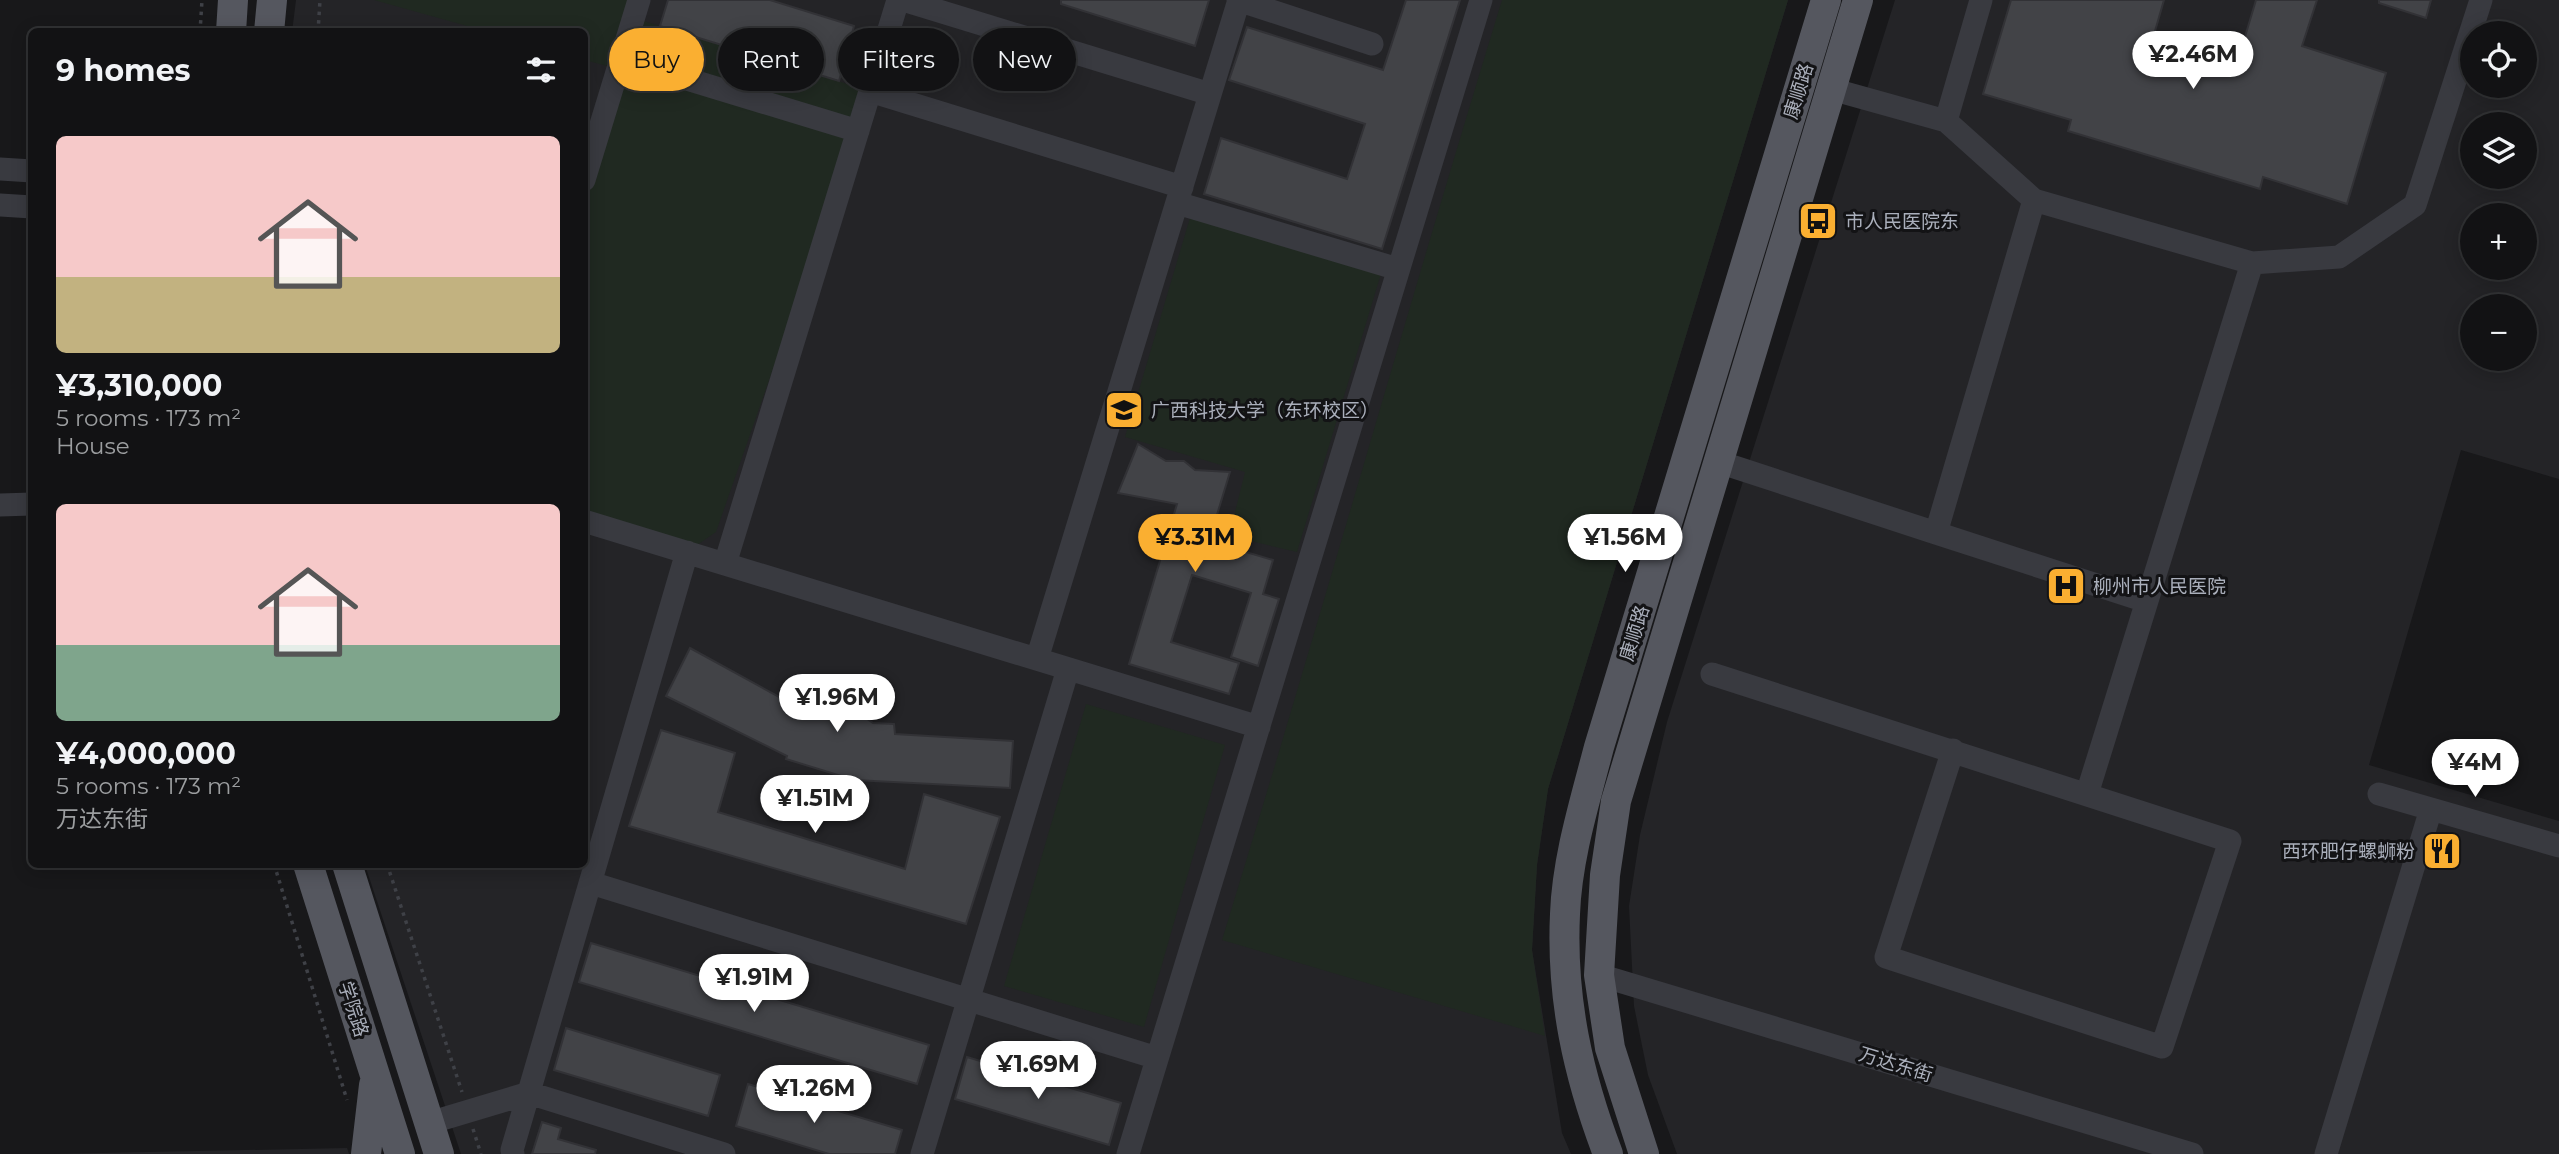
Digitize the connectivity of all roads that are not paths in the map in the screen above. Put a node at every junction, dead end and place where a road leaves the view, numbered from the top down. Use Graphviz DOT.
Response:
graph roads {
  1 [pos="233,0"];
  2 [pos="272,0"];
  3 [pos="639,0"];
  4 [pos="900,0"];
  5 [pos="1239,0"];
  6 [pos="1481,0"];
  7 [pos="1826,0"];
  8 [pos="1858,0"];
  9 [pos="1982,0"];
  10 [pos="2481,0"];
  11 [pos="231,28"];
  12 [pos="269,28"];
  13 [pos="630,28"];
  14 [pos="891,28"];
  15 [pos="1372,44"];
  16 [pos="704,84"];
  17 [pos="1831,89"];
  18 [pos="611,91"];
  19 [pos="870,91"];
  20 [pos="1210,94"];
  21 [pos="1946,121"];
  22 [pos="858,131"];
  23 [pos="588,167"];
  24 [pos="0,169"];
  25 [pos="28,171"];
  26 [pos="1179,195"];
  27 [pos="2034,200"];
  28 [pos="0,205"];
  29 [pos="28,207"];
  30 [pos="2252,263"];
  31 [pos="1398,269"];
  32 [pos="1719,461"];
  33 [pos="28,504"];
  34 [pos="0,505"];
  35 [pos="588,522"];
  36 [pos="1936,533"];
  37 [pos="687,552"];
  38 [pos="725,564"];
  39 [pos="2146,601"];
  40 [pos="1037,659"];
  41 [pos="1068,669"];
  42 [pos="1712,674"];
  43 [pos="1259,727"];
  44 [pos="1953,750"];
  45 [pos="2087,794"];
  46 [pos="2379,794"];
  47 [pos="2431,809"];
  48 [pos="2559,846"];
  49 [pos="309,868"];
  50 [pos="348,868"];
  51 [pos="591,883"];
  52 [pos="1599,975"];
  53 [pos="968,999"];
  54 [pos="1157,1058"];
  55 [pos="375,1074"];
  56 [pos="529,1093"];
  57 [pos="429,1123"];
  58 [pos="366,1154"];
  59 [pos="400,1154"];
  60 [pos="439,1154"];
  61 [pos="513,1154"];
  62 [pos="724,1154"];
  63 [pos="922,1154"];
  64 [pos="1128,1154"];
  65 [pos="1608,1154"];
  66 [pos="1644,1154"];
  67 [pos="2192,1154"];
  68 [pos="2326,1154"];
  1 -- 11 [label="main road"];
  2 -- 12 [label="main road"];
  3 -- 13 [label="street"];
  4 -- 14 [label="street"];
  4 -- 20 [label="street"];
  5 -- 15 [label="street"];
  5 -- 20 [label="street"];
  6 -- 31 [label="street"];
  7 -- 65 [label="main road, 康顺路"];
  8 -- 17 [label="main road, 康顺路"];
  9 -- 21 [label="street"];
  10 -- 30 [label="street"];
  16 -- 22 [label="street"];
  17 -- 21 [label="street"];
  17 -- 32 [label="main road, 康顺路"];
  18 -- 23 [label="street"];
  19 -- 22 [label="street"];
  19 -- 26 [label="street"];
  20 -- 26 [label="street"];
  21 -- 27 [label="street"];
  22 -- 38 [label="street"];
  24 -- 25 [label="street"];
  26 -- 31 [label="street"];
  26 -- 40 [label="street"];
  27 -- 30 [label="street"];
  27 -- 36 [label="street"];
  28 -- 29 [label="street"];
  30 -- 39 [label="street"];
  31 -- 43 [label="street"];
  32 -- 36 [label="street"];
  32 -- 52 [label="main road, 康顺路"];
  33 -- 34 [label="street"];
  35 -- 37 [label="street"];
  36 -- 39 [label="street"];
  37 -- 38 [label="street"];
  37 -- 51 [label="street"];
  38 -- 40 [label="street"];
  39 -- 45 [label="street"];
  40 -- 41 [label="street"];
  41 -- 43 [label="street"];
  41 -- 53 [label="street"];
  42 -- 44 [label="street"];
  43 -- 54 [label="street"];
  44 -- 45 [label="street"];
  44 -- 45 [label="street"];
  46 -- 47 [label="street"];
  47 -- 48 [label="street"];
  47 -- 68 [label="street"];
  49 -- 55 [label="main road, 学院路"];
  50 -- 57 [label="main road, 学院路"];
  51 -- 53 [label="street"];
  51 -- 56 [label="street"];
  52 -- 66 [label="main road, 康顺路"];
  52 -- 67 [label="street, 万达东街"];
  53 -- 54 [label="street"];
  53 -- 63 [label="street"];
  54 -- 64 [label="street"];
  55 -- 58 [label="main road"];
  55 -- 59 [label="main road, 学院路"];
  56 -- 57 [label="street"];
  56 -- 61 [label="street"];
  56 -- 62 [label="street"];
  57 -- 60 [label="main road, 学院路"];
}
